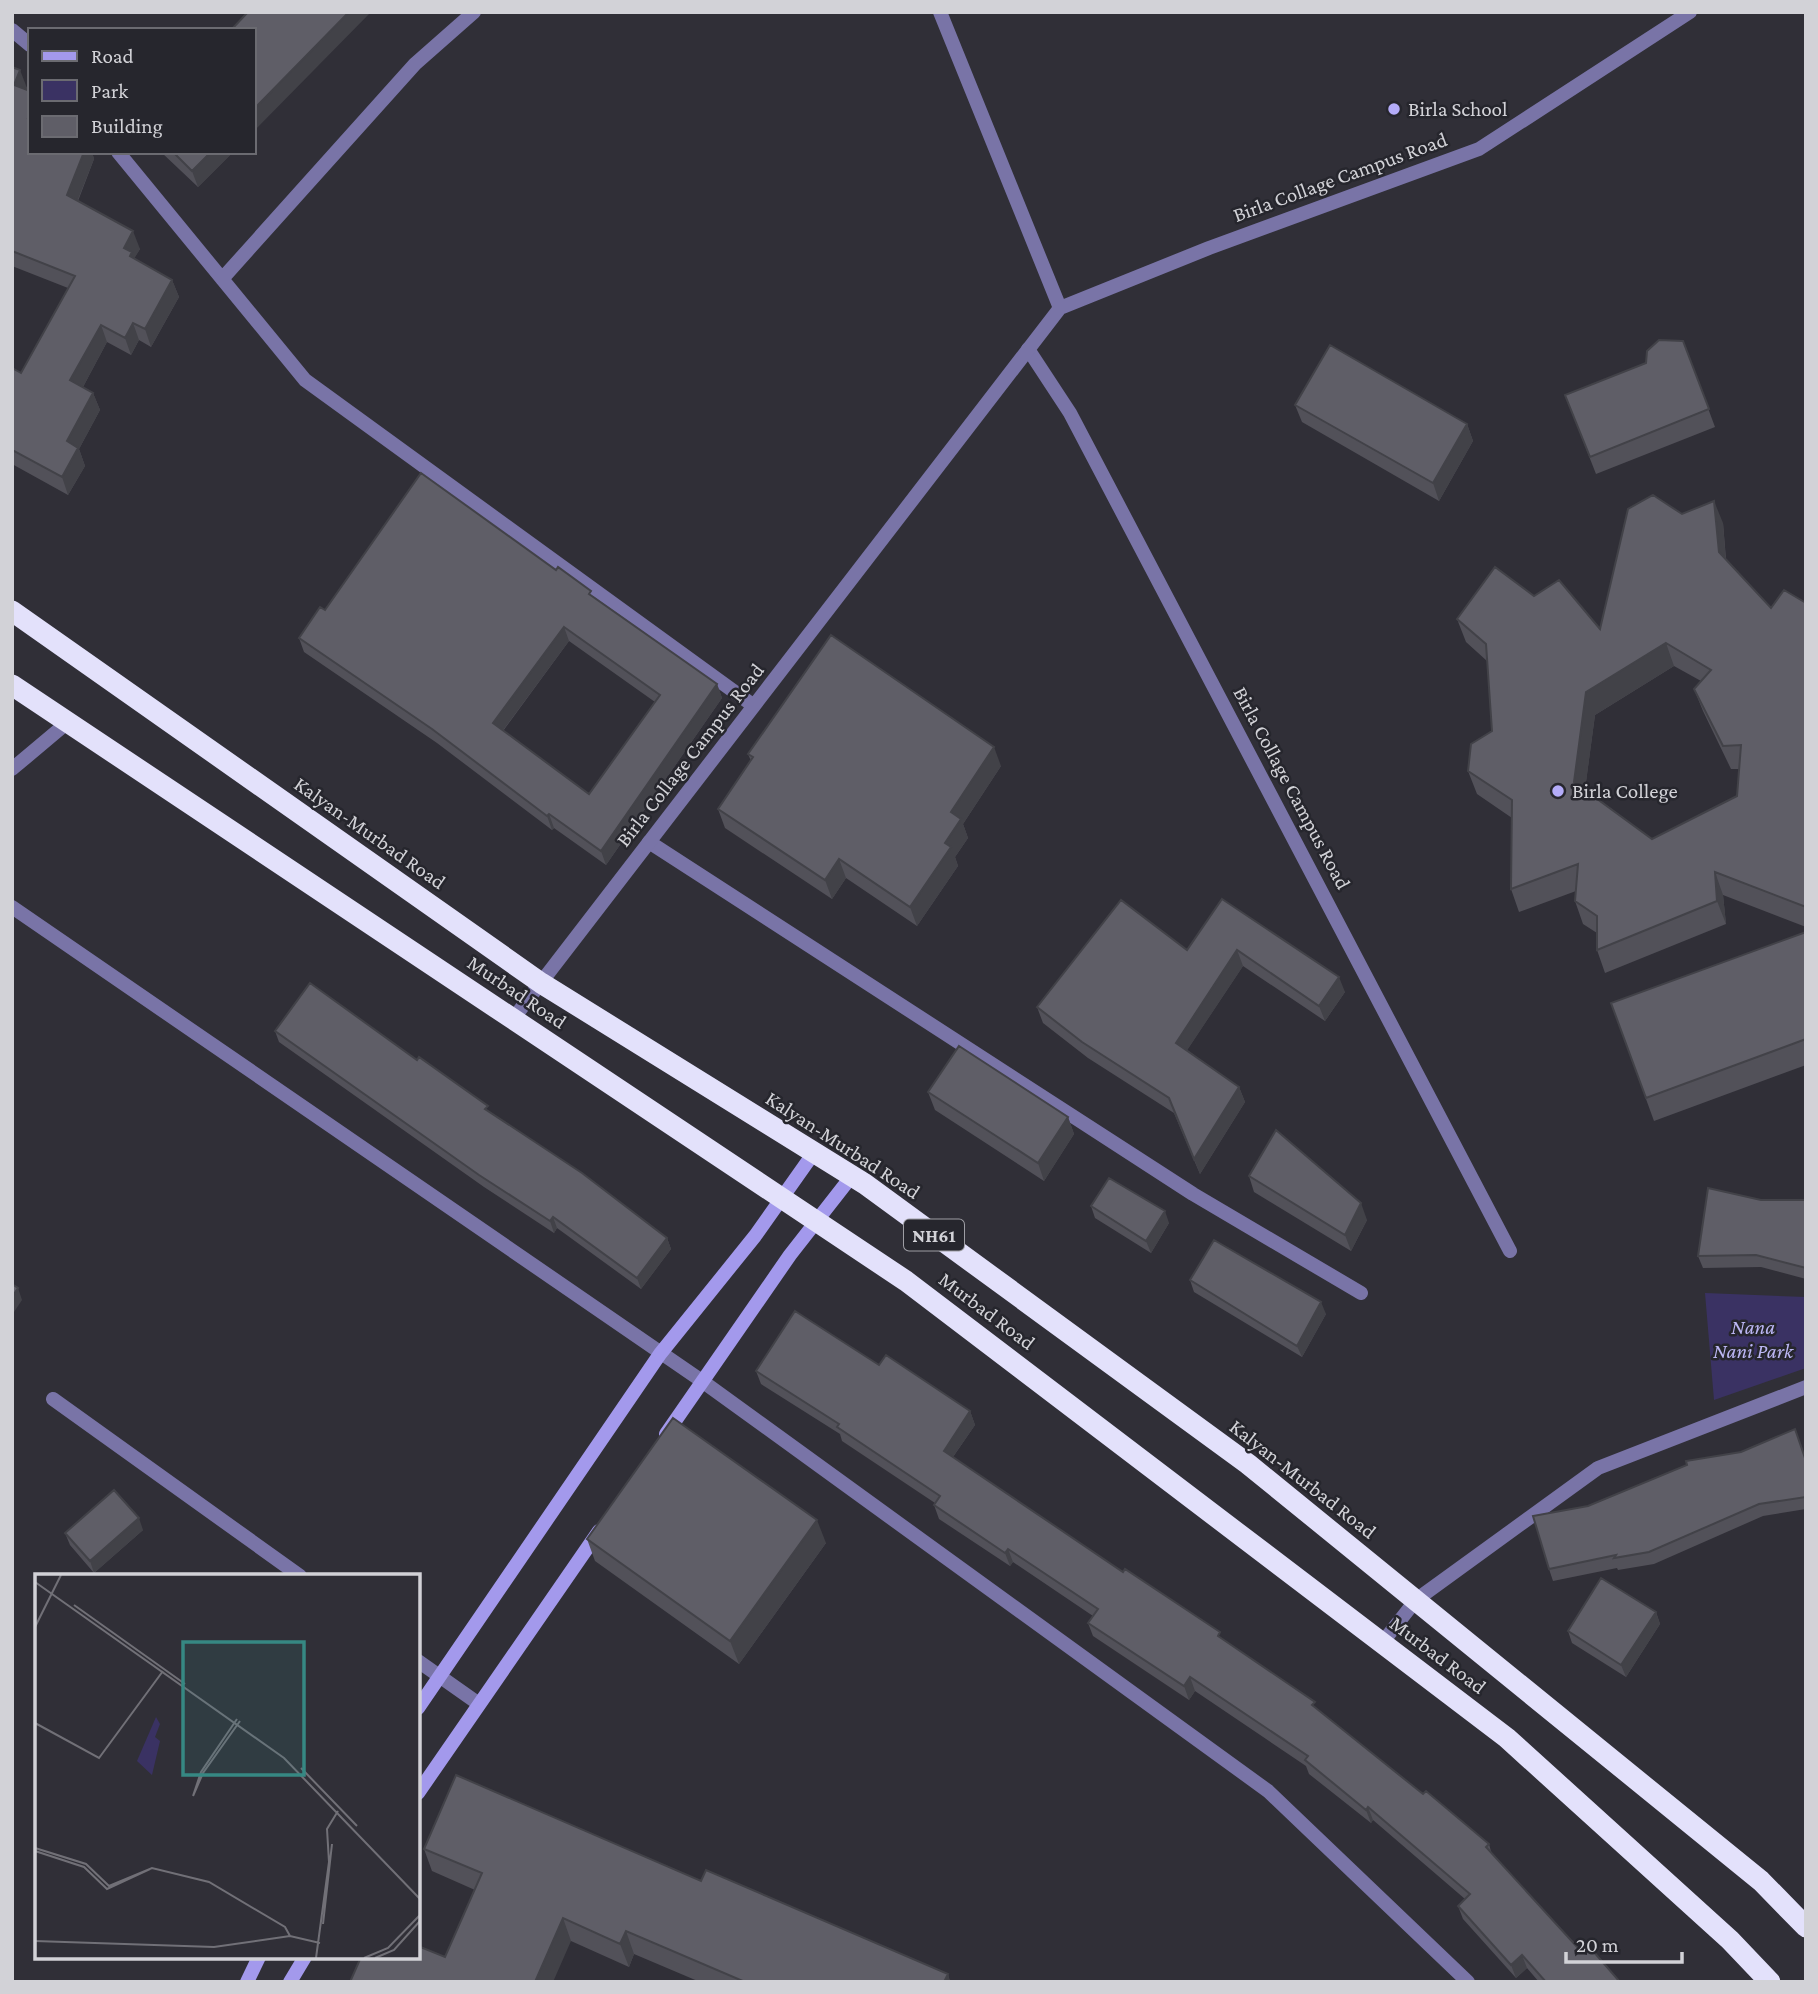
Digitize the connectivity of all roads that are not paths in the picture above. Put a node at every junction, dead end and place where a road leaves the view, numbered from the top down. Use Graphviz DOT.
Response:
graph roads {
  1 [pos="474,12"];
  2 [pos="940,12"];
  3 [pos="1690,12"];
  4 [pos="12,30"];
  5 [pos="28,43"];
  6 [pos="120,154"];
  7 [pos="222,279"];
  8 [pos="1060,308"];
  9 [pos="1028,349"];
  10 [pos="12,611"];
  11 [pos="12,685"];
  12 [pos="754,706"];
  13 [pos="68,722"];
  14 [pos="12,769"];
  15 [pos="649,842"];
  16 [pos="12,907"];
  17 [pos="541,983"];
  18 [pos="513,1019"];
  19 [pos="813,1154"];
  20 [pos="851,1177"];
  21 [pos="784,1197"];
  22 [pos="817,1222"];
  23 [pos="1510,1251"];
  24 [pos="1361,1293"];
  25 [pos="660,1354"];
  26 [pos="702,1381"];
  27 [pos="1806,1387"];
  28 [pos="53,1399"];
  29 [pos="656,1448"];
  30 [pos="610,1515"];
  31 [pos="297,1574"];
  32 [pos="1416,1600"];
  33 [pos="1382,1643"];
  34 [pos="420,1662"];
  35 [pos="439,1676"];
  36 [pos="479,1704"];
  37 [pos="420,1705"];
  38 [pos="420,1790"];
  39 [pos="1806,1927"];
  40 [pos="258,1959"];
  41 [pos="304,1959"];
  42 [pos="247,1982"];
  43 [pos="290,1982"];
  44 [pos="1468,1982"];
  45 [pos="1770,1982"];
  1 -- 7 [label="street"];
  2 -- 8 [label="street"];
  3 -- 8 [label="street, Birla Collage Campus Road"];
  4 -- 5 [label="street"];
  6 -- 7 [label="street"];
  7 -- 12 [label="street"];
  8 -- 9 [label="street, Birla Collage Campus Road"];
  9 -- 12 [label="street, Birla Collage Campus Road"];
  9 -- 23 [label="street, Birla Collage Campus Road"];
  10 -- 17 [label="highway, Kalyan-Murbad Road / NH61"];
  11 -- 13 [label="highway, Murbad Road / NH61"];
  12 -- 15 [label="street, Birla Collage Campus Road"];
  13 -- 14 [label="street"];
  13 -- 18 [label="highway, Murbad Road / NH61"];
  15 -- 17 [label="street, Birla Collage Campus Road"];
  15 -- 24 [label="street"];
  16 -- 25 [label="street"];
  17 -- 18 [label="street, Birla Collage Campus Road"];
  17 -- 19 [label="highway, Kalyan-Murbad Road / NH61"];
  18 -- 21 [label="highway, Murbad Road / NH61"];
  19 -- 20 [label="highway, Kalyan-Murbad Road / NH61"];
  19 -- 21 [label="street"];
  20 -- 22 [label="street"];
  20 -- 32 [label="highway, Kalyan-Murbad Road / NH61"];
  21 -- 22 [label="highway, Murbad Road / NH61"];
  21 -- 25 [label="street"];
  22 -- 26 [label="street"];
  22 -- 33 [label="highway, Murbad Road / NH61"];
  25 -- 26 [label="street"];
  25 -- 35 [label="street"];
  26 -- 29 [label="street"];
  26 -- 44 [label="street"];
  27 -- 32 [label="street"];
  28 -- 31 [label="street"];
  30 -- 36 [label="street"];
  32 -- 33 [label="street"];
  32 -- 39 [label="highway, Kalyan-Murbad Road / NH61"];
  33 -- 45 [label="highway, Murbad Road / NH61"];
  34 -- 35 [label="street"];
  35 -- 36 [label="street"];
  35 -- 37 [label="street"];
  36 -- 38 [label="street"];
  40 -- 42 [label="street"];
  41 -- 43 [label="street"];
}
